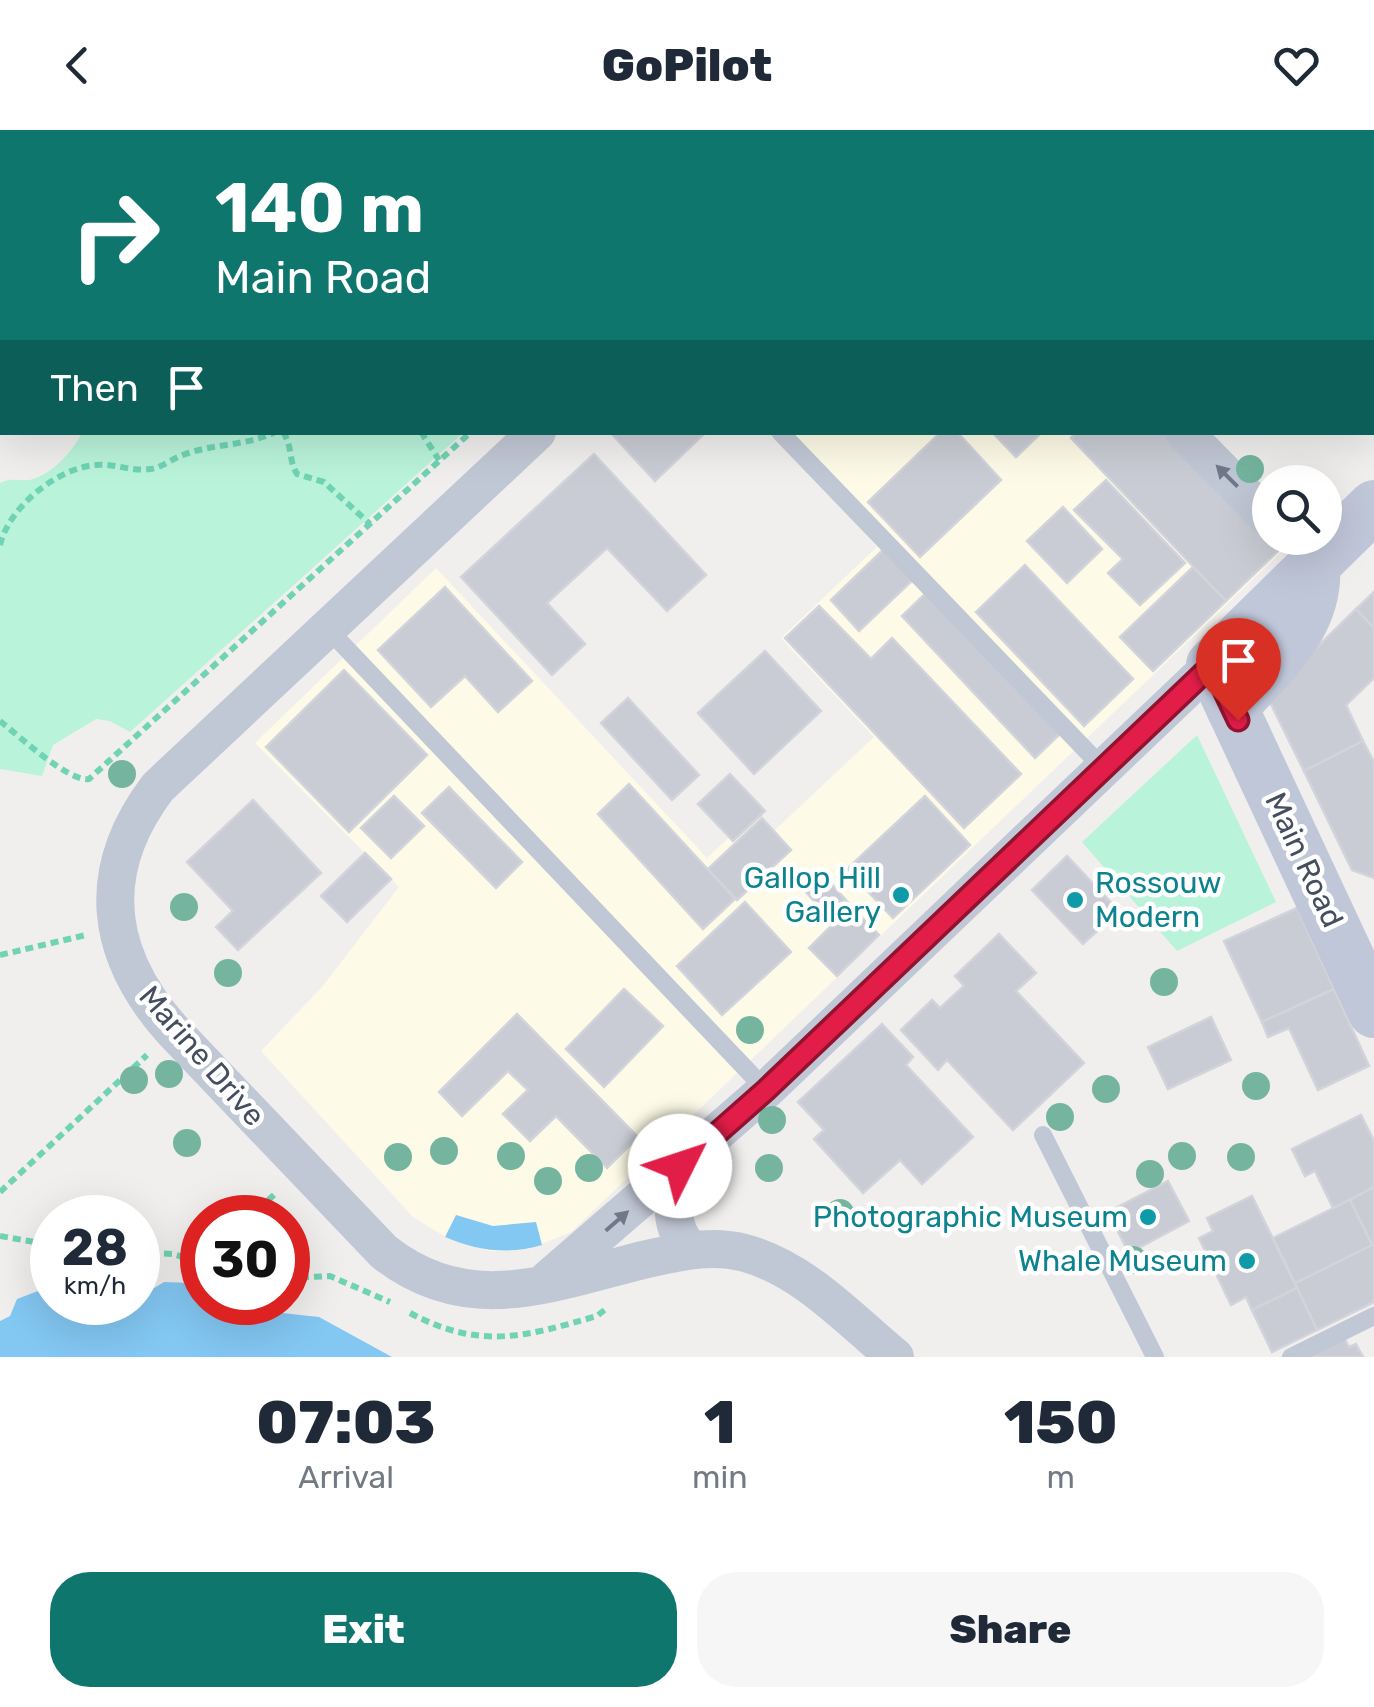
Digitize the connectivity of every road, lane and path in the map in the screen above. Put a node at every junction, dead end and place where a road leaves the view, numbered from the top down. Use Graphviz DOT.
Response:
graph roads {
  1 [pos="270,435"];
  2 [pos="285,435"];
  3 [pos="423,435"];
  4 [pos="467,435"];
  5 [pos="534,435"];
  6 [pos="783,435"];
  7 [pos="1187,435"];
  8 [pos="440,461"];
  9 [pos="1252,502"];
  10 [pos="1374,506"];
  11 [pos="370,524"];
  12 [pos="1342,526"];
  13 [pos="0,544"];
  14 [pos="1303,555"];
  15 [pos="327,628"];
  16 [pos="1222,686"];
  17 [pos="0,721"];
  18 [pos="1104,769"];
  19 [pos="116,928"];
  20 [pos="1360,946"];
  21 [pos="0,955"];
  22 [pos="1374,1012"];
  23 [pos="174,1032"];
  24 [pos="766,1090"];
  25 [pos="1043,1136"];
  26 [pos="680,1166"];
  27 [pos="0,1192"];
  28 [pos="0,1236"];
  29 [pos="30,1241"];
  30 [pos="690,1249"];
  31 [pos="542,1284"];
  32 [pos="1374,1316"];
  33 [pos="895,1357"];
  34 [pos="1155,1357"];
  35 [pos="1291,1357"];
  1 -- 13 [label="path"];
  2 -- 11 [label="path"];
  3 -- 8 [label="path"];
  4 -- 8 [label="path"];
  5 -- 15 [label="street, Marine Drive"];
  6 -- 18 [label="lane"];
  9 -- 7 [label="street, one-way"];
  8 -- 11 [label="path"];
  10 -- 12 [label="main road"];
  11 -- 17 [label="path"];
  14 -- 16 [label="main road"];
  15 -- 19 [label="street, Marine Drive"];
  15 -- 24 [label="lane"];
  16 -- 18 [label="street"];
  16 -- 20 [label="main road, Main Road"];
  18 -- 24 [label="street"];
  19 -- 21 [label="path"];
  19 -- 23 [label="street, Marine Drive"];
  20 -- 22 [label="main road, Main Road"];
  23 -- 27 [label="path"];
  23 -- 31 [label="street, Marine Drive"];
  24 -- 26 [label="street"];
  25 -- 34 [label="lane"];
  26 -- 30 [label="street"];
  31 -- 26 [label="street, one-way"];
  28 -- 29 [label="path"];
  30 -- 31 [label="street, Marine Drive"];
  30 -- 33 [label="street, Marine Drive"];
  32 -- 35 [label="lane"];
}
